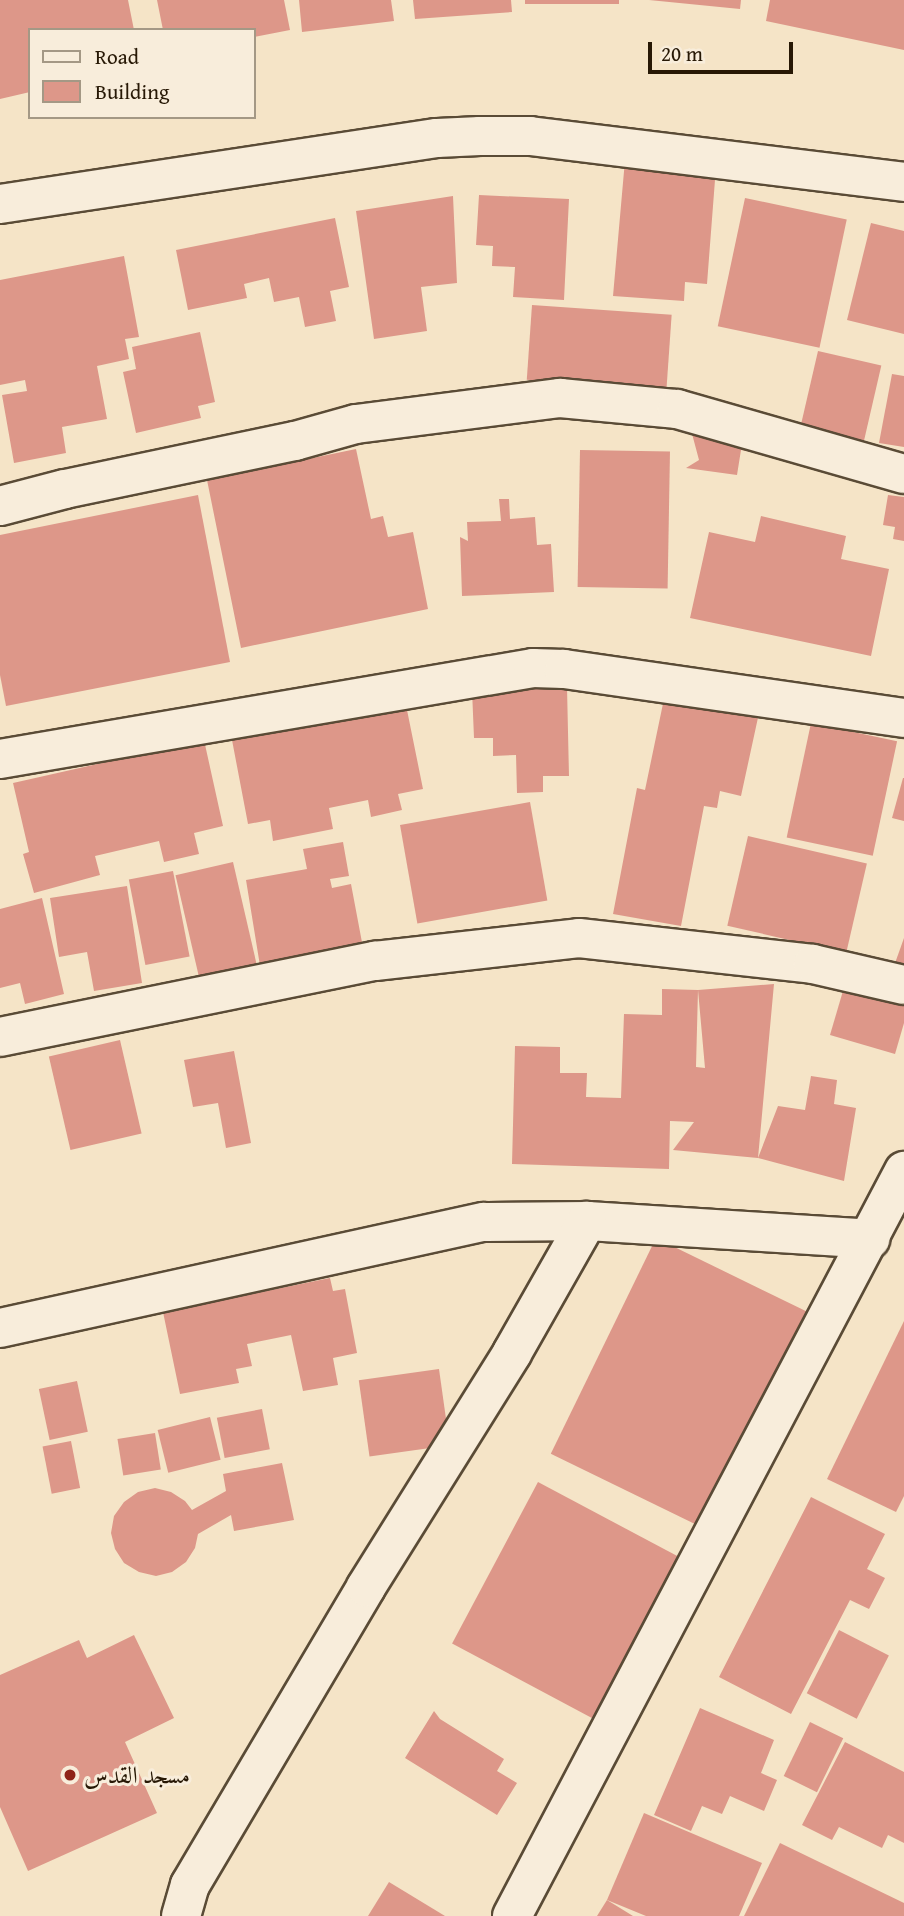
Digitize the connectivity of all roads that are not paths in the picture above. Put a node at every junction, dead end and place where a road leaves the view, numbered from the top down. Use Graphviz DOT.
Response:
graph roads {
  1 [pos="904,182"];
  2 [pos="0,204"];
  3 [pos="904,474"];
  4 [pos="0,506"];
  5 [pos="904,718"];
  6 [pos="0,760"];
  7 [pos="904,985"];
  8 [pos="0,1037"];
  9 [pos="904,1171"];
  10 [pos="587,1221"];
  11 [pos="870,1239"];
  12 [pos="0,1328"];
  13 [pos="181,1916"];
  14 [pos="512,1916"];
  1 -- 2 [label="street"];
  3 -- 4 [label="street"];
  5 -- 6 [label="street"];
  7 -- 8 [label="street"];
  9 -- 11 [label="street"];
  10 -- 11 [label="street"];
  10 -- 12 [label="street"];
  10 -- 13 [label="street"];
  11 -- 14 [label="street"];
}
